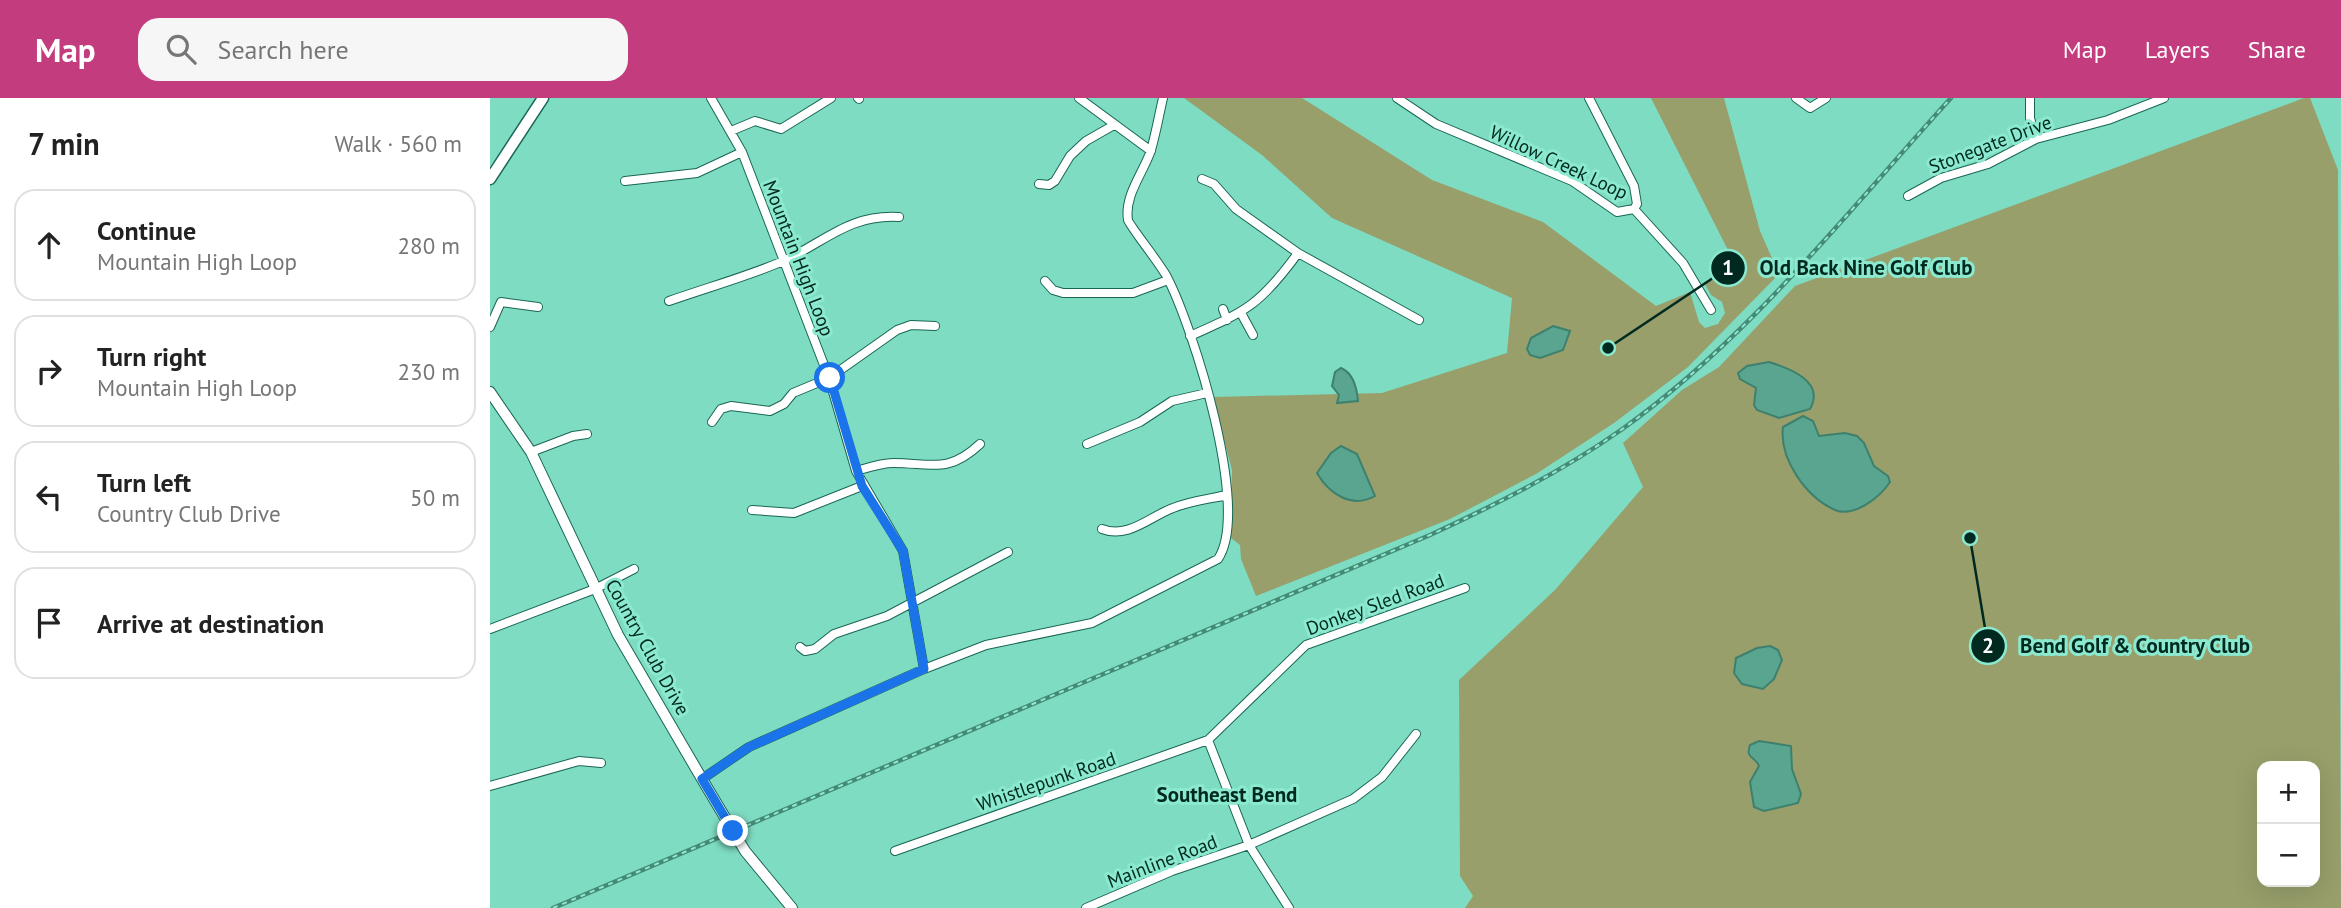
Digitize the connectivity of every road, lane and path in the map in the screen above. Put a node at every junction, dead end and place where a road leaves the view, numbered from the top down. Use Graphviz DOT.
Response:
graph roads {
  1 [pos="543,98"];
  2 [pos="711,98"];
  3 [pos="831,98"];
  4 [pos="1079,98"];
  5 [pos="1163,98"];
  6 [pos="1397,98"];
  7 [pos="1589,98"];
  8 [pos="1796,98"];
  9 [pos="1826,98"];
  10 [pos="2031,98"];
  11 [pos="2164,98"];
  12 [pos="1114,125"];
  13 [pos="731,131"];
  14 [pos="2036,139"];
  15 [pos="1151,151"];
  16 [pos="742,152"];
  17 [pos="1202,178"];
  18 [pos="490,179"];
  19 [pos="625,181"];
  20 [pos="1039,184"];
  21 [pos="1908,196"];
  22 [pos="1634,209"];
  23 [pos="899,217"];
  24 [pos="1298,253"];
  25 [pos="782,261"];
  26 [pos="1168,279"];
  27 [pos="1045,281"];
  28 [pos="669,301"];
  29 [pos="538,307"];
  30 [pos="1223,309"];
  31 [pos="1711,310"];
  32 [pos="1241,313"];
  33 [pos="1227,320"];
  34 [pos="1419,320"];
  35 [pos="935,326"];
  36 [pos="490,327"];
  37 [pos="1253,335"];
  38 [pos="1190,336"];
  39 [pos="830,378"];
  40 [pos="490,391"];
  41 [pos="1207,393"];
  42 [pos="712,422"];
  43 [pos="587,434"];
  44 [pos="980,444"];
  45 [pos="1087,444"];
  46 [pos="531,452"];
  47 [pos="856,471"];
  48 [pos="862,486"];
  49 [pos="1227,495"];
  50 [pos="752,510"];
  51 [pos="1102,529"];
  52 [pos="1008,552"];
  53 [pos="634,569"];
  54 [pos="1465,587"];
  55 [pos="595,589"];
  56 [pos="914,602"];
  57 [pos="490,629"];
  58 [pos="800,648"];
  59 [pos="924,669"];
  60 [pos="1416,734"];
  61 [pos="1208,740"];
  62 [pos="601,763"];
  63 [pos="702,779"];
  64 [pos="490,786"];
  65 [pos="1250,845"];
  66 [pos="895,851"];
  67 [pos="792,908"];
  68 [pos="1086,908"];
  69 [pos="1289,908"];
  1 -- 18 [label="main road"];
  2 -- 13 [label="street, Mountain High Loop"];
  3 -- 13 [label="street"];
  4 -- 12 [label="street"];
  5 -- 15 [label="street"];
  6 -- 22 [label="street, Willow Creek Loop"];
  7 -- 22 [label="street, Willow Creek Loop"];
  8 -- 9 [label="street"];
  10 -- 14 [label="street"];
  11 -- 14 [label="street, Stonegate Drive"];
  12 -- 15 [label="street"];
  12 -- 20 [label="street"];
  13 -- 16 [label="street, Mountain High Loop"];
  14 -- 21 [label="street, Stonegate Drive"];
  15 -- 26 [label="street"];
  16 -- 19 [label="street"];
  16 -- 25 [label="street, Mountain High Loop"];
  17 -- 24 [label="street"];
  22 -- 31 [label="street, Willow Creek Loop"];
  23 -- 25 [label="street"];
  24 -- 32 [label="street"];
  24 -- 34 [label="street"];
  25 -- 28 [label="street"];
  25 -- 39 [label="street, Mountain High Loop"];
  26 -- 27 [label="street"];
  26 -- 38 [label="street"];
  29 -- 36 [label="street"];
  30 -- 33 [label="street"];
  32 -- 33 [label="street"];
  32 -- 37 [label="street"];
  33 -- 38 [label="street"];
  35 -- 39 [label="street"];
  38 -- 41 [label="street"];
  39 -- 42 [label="street"];
  39 -- 47 [label="street, Mountain High Loop"];
  40 -- 46 [label="street, Country Club Drive"];
  41 -- 45 [label="street"];
  41 -- 49 [label="street"];
  43 -- 46 [label="street"];
  44 -- 47 [label="street"];
  46 -- 55 [label="street, Country Club Drive"];
  47 -- 48 [label="street, Mountain High Loop"];
  48 -- 50 [label="street"];
  48 -- 56 [label="street, Mountain High Loop"];
  49 -- 51 [label="street"];
  49 -- 59 [label="street"];
  52 -- 56 [label="street"];
  53 -- 55 [label="street"];
  54 -- 61 [label="street, Donkey Sled Road"];
  55 -- 57 [label="street"];
  55 -- 63 [label="street, Country Club Drive"];
  56 -- 58 [label="street"];
  56 -- 59 [label="street, Mountain High Loop"];
  59 -- 63 [label="street"];
  60 -- 65 [label="street, Mainline Road"];
  61 -- 65 [label="street"];
  61 -- 66 [label="street, Whistlepunk Road"];
  62 -- 64 [label="street"];
  63 -- 67 [label="street, Country Club Drive"];
  65 -- 68 [label="street, Mainline Road"];
  65 -- 69 [label="street"];
}
